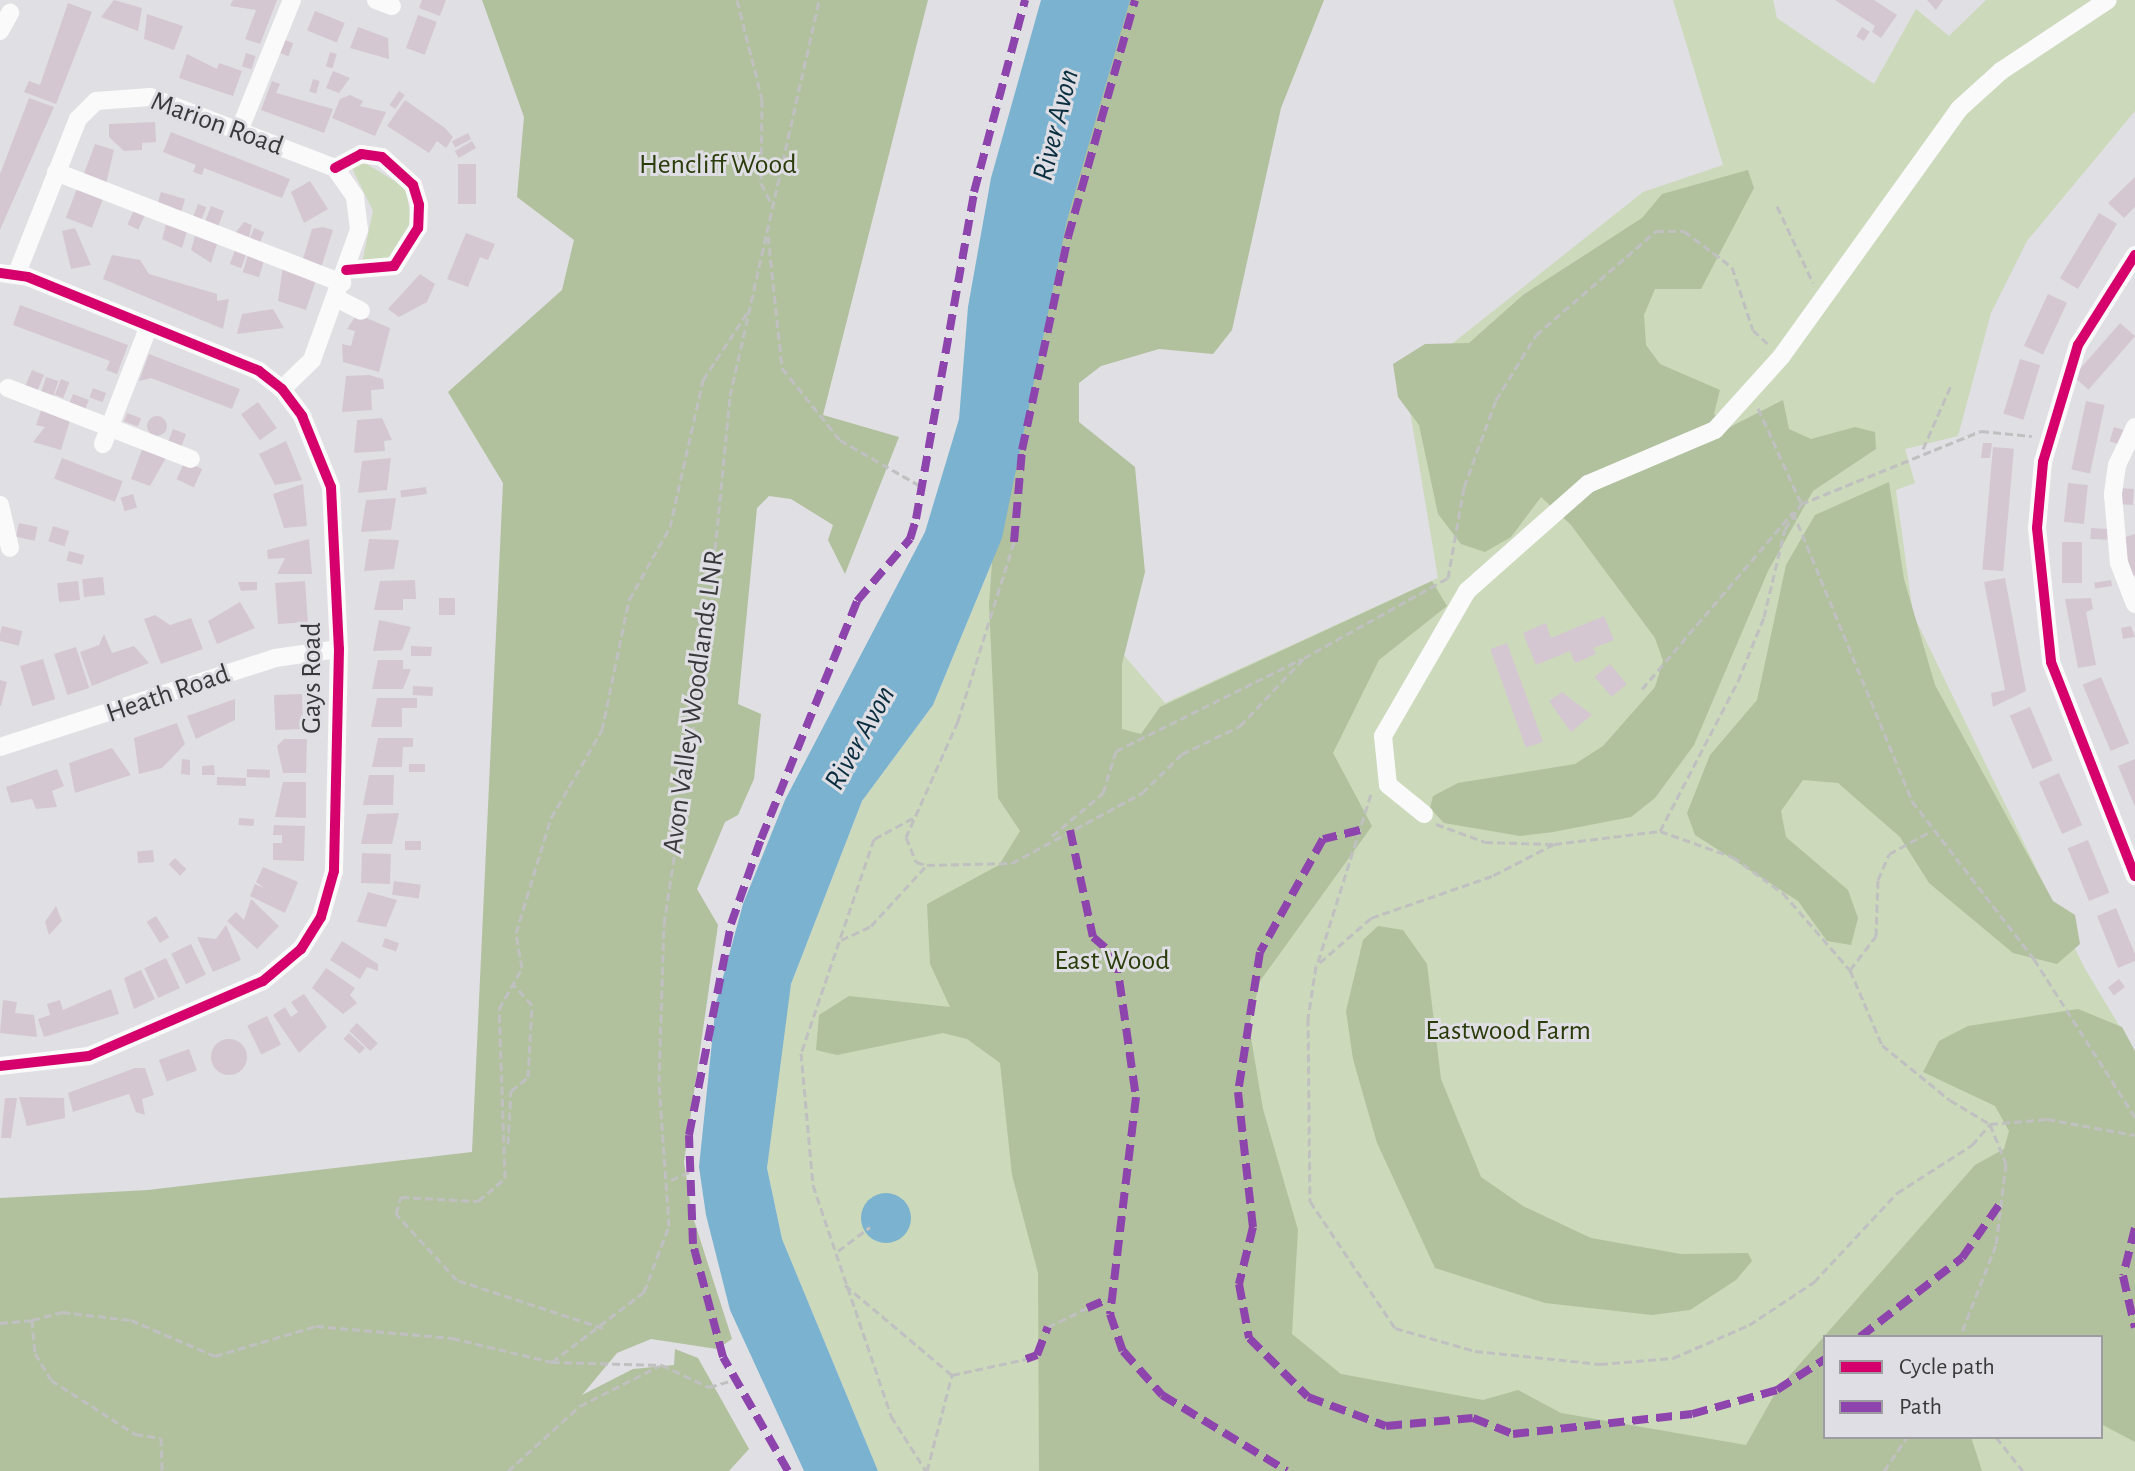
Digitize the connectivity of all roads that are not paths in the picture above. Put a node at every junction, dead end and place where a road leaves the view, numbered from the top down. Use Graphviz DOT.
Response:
graph roads {
  1 [pos="292,0"];
  2 [pos="2108,0"];
  3 [pos="10,13"];
  4 [pos="0,31"];
  5 [pos="239,131"];
  6 [pos="335,168"];
  7 [pos="56,172"];
  8 [pos="2135,255"];
  9 [pos="8,273"];
  10 [pos="341,284"];
  11 [pos="361,311"];
  12 [pos="148,328"];
  13 [pos="8,388"];
  14 [pos="282,389"];
  15 [pos="2135,427"];
  16 [pos="106,435"];
  17 [pos="191,459"];
  18 [pos="0,505"];
  19 [pos="10,548"];
  20 [pos="2135,604"];
  21 [pos="339,649"];
  22 [pos="0,747"];
  23 [pos="1424,814"];
  24 [pos="2135,876"];
  25 [pos="0,1066"];
  1 -- 5 [label="street"];
  2 -- 23 [label="street"];
  3 -- 4 [label="street"];
  5 -- 6 [label="street, Marion Road"];
  5 -- 7 [label="street, Marion Road"];
  6 -- 10 [label="street"];
  6 -- 10 [label="street"];
  7 -- 9 [label="street, Marion Road"];
  7 -- 10 [label="street"];
  8 -- 24 [label="street"];
  9 -- 12 [label="street, Gays Road"];
  10 -- 11 [label="street"];
  10 -- 14 [label="street"];
  12 -- 14 [label="street, Gays Road"];
  12 -- 16 [label="street"];
  13 -- 16 [label="street"];
  14 -- 21 [label="street, Gays Road"];
  15 -- 20 [label="street"];
  16 -- 17 [label="street"];
  18 -- 19 [label="street"];
  21 -- 22 [label="street, Heath Road"];
  21 -- 25 [label="street, Gays Road"];
}
